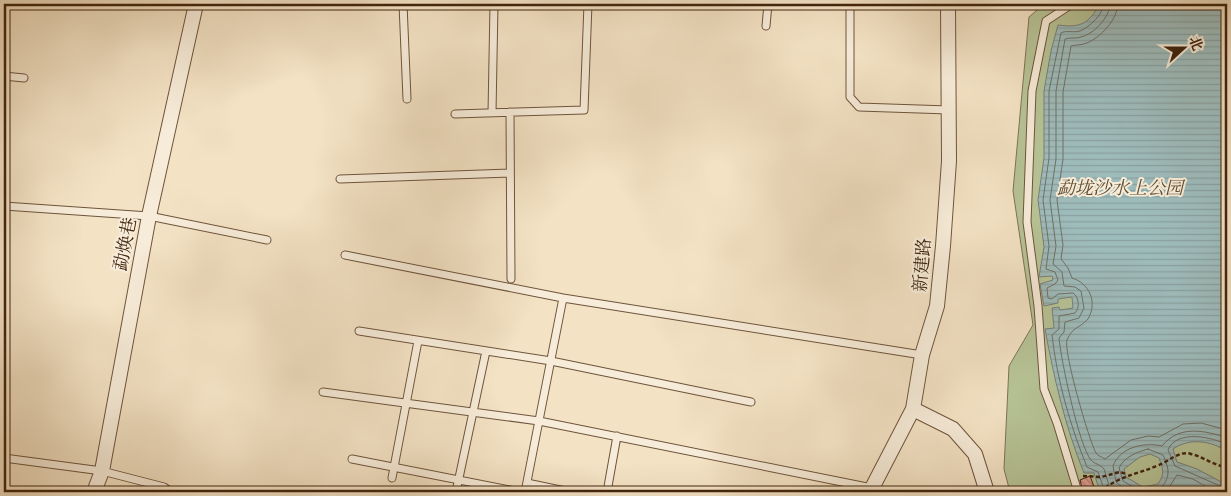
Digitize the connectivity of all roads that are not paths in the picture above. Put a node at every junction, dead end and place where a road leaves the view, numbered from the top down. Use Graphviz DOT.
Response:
graph roads {
  1 [pos="196,4"];
  2 [pos="403,4"];
  3 [pos="494,4"];
  4 [pos="588,4"];
  5 [pos="768,4"];
  6 [pos="850,4"];
  7 [pos="948,4"];
  8 [pos="1072,4"];
  9 [pos="766,26"];
  10 [pos="4,76"];
  11 [pos="24,78"];
  12 [pos="407,99"];
  13 [pos="949,110"];
  14 [pos="510,112"];
  15 [pos="492,113"];
  16 [pos="455,114"];
  17 [pos="510,174"];
  18 [pos="340,178"];
  19 [pos="4,206"];
  20 [pos="149,216"];
  21 [pos="267,240"];
  22 [pos="345,254"];
  23 [pos="511,279"];
  24 [pos="563,298"];
  25 [pos="358,331"];
  26 [pos="418,341"];
  27 [pos="486,351"];
  28 [pos="922,356"];
  29 [pos="551,362"];
  30 [pos="323,392"];
  31 [pos="751,402"];
  32 [pos="405,403"];
  33 [pos="913,409"];
  34 [pos="472,412"];
  35 [pos="539,421"];
  36 [pos="617,436"];
  37 [pos="4,458"];
  38 [pos="352,459"];
  39 [pos="394,467"];
  40 [pos="102,471"];
  41 [pos="392,478"];
  42 [pos="458,479"];
  43 [pos="527,483"];
  44 [pos="871,490"];
  45 [pos="94,492"];
  46 [pos="171,492"];
  47 [pos="456,492"];
  48 [pos="520,492"];
  49 [pos="525,492"];
  50 [pos="570,492"];
  51 [pos="608,492"];
  52 [pos="987,492"];
  53 [pos="1078,492"];
  1 -- 20 [label="street, 勐焕巷"];
  2 -- 12 [label="lane"];
  3 -- 15 [label="lane"];
  4 -- 14 [label="lane"];
  5 -- 9 [label="lane"];
  6 -- 13 [label="lane"];
  7 -- 13 [label="street, 新建路"];
  8 -- 53 [label="lane"];
  10 -- 11 [label="lane"];
  13 -- 28 [label="street, 新建路"];
  14 -- 15 [label="lane"];
  14 -- 17 [label="lane"];
  15 -- 16 [label="lane"];
  17 -- 18 [label="lane"];
  17 -- 23 [label="lane"];
  19 -- 20 [label="lane"];
  20 -- 21 [label="lane"];
  20 -- 40 [label="street, 勐焕巷"];
  22 -- 24 [label="lane"];
  24 -- 28 [label="lane"];
  24 -- 29 [label="lane"];
  25 -- 26 [label="lane"];
  26 -- 27 [label="lane"];
  26 -- 32 [label="lane"];
  27 -- 29 [label="lane"];
  27 -- 34 [label="lane"];
  28 -- 33 [label="street, 新建路"];
  29 -- 31 [label="lane"];
  29 -- 35 [label="lane"];
  30 -- 32 [label="lane"];
  32 -- 34 [label="lane"];
  32 -- 39 [label="lane"];
  33 -- 44 [label="street, 新建路"];
  33 -- 52 [label="street"];
  34 -- 35 [label="lane"];
  34 -- 42 [label="lane"];
  35 -- 36 [label="lane"];
  35 -- 43 [label="lane"];
  36 -- 44 [label="lane"];
  36 -- 51 [label="lane"];
  37 -- 40 [label="lane"];
  38 -- 39 [label="lane"];
  39 -- 41 [label="lane"];
  39 -- 42 [label="lane"];
  40 -- 45 [label="street, 勐焕巷"];
  40 -- 46 [label="lane"];
  42 -- 47 [label="lane"];
  42 -- 48 [label="lane"];
  43 -- 49 [label="lane"];
  43 -- 50 [label="lane"];
}
